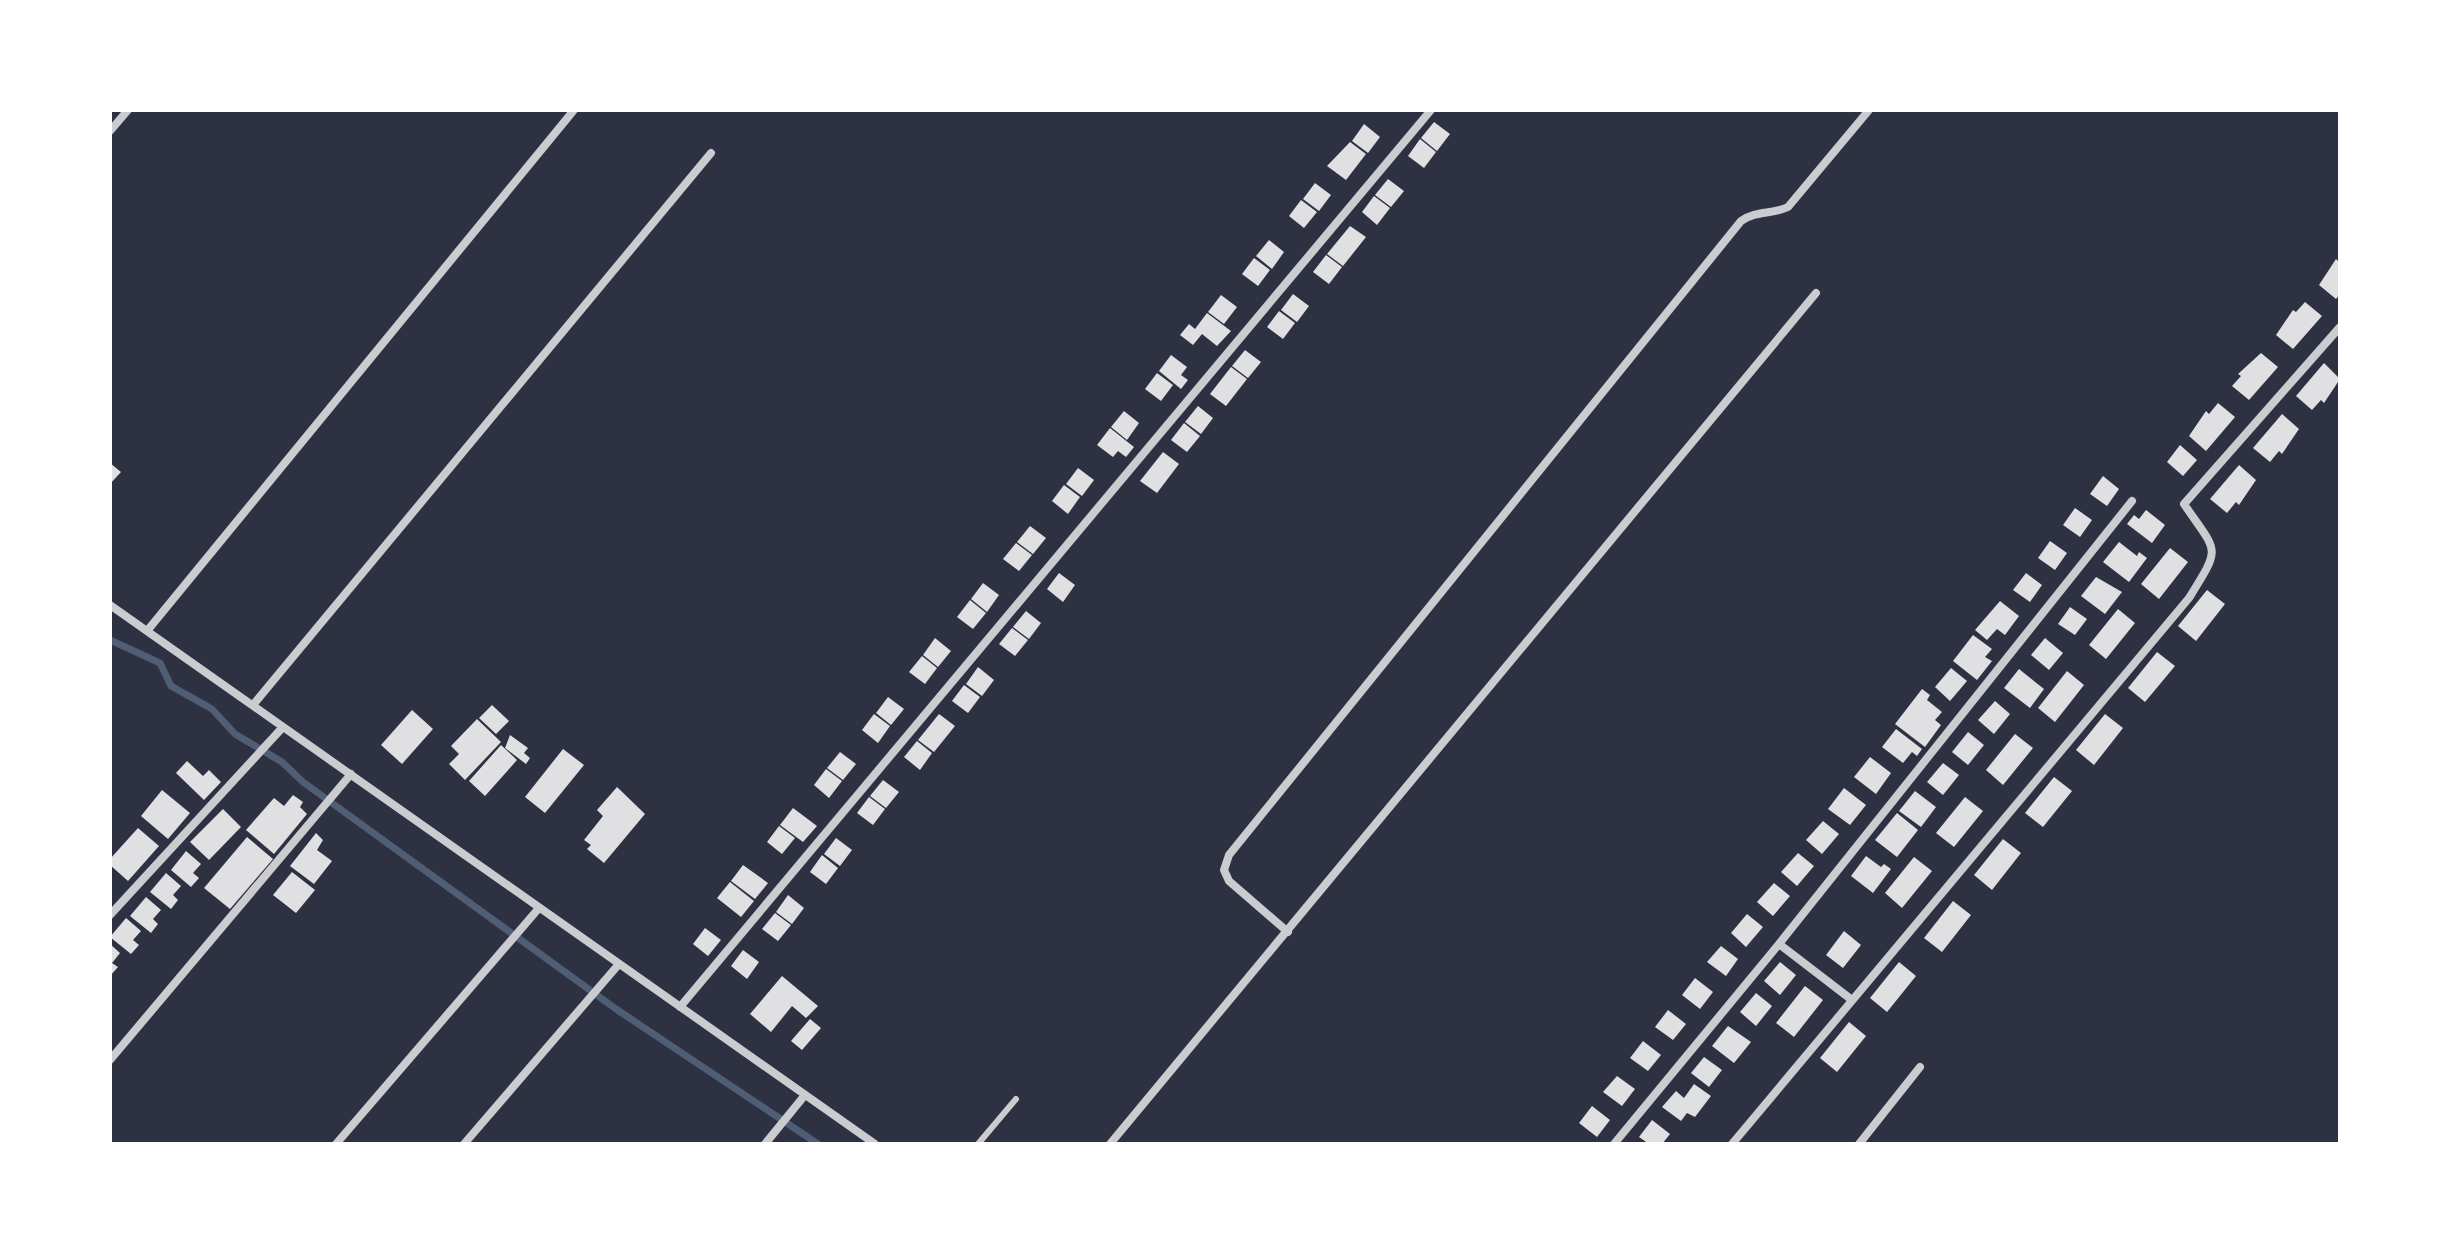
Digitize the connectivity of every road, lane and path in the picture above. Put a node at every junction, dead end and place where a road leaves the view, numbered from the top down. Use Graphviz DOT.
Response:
graph roads {
  1 [pos="128,110"];
  2 [pos="574,110"];
  3 [pos="1431,110"];
  4 [pos="1869,110"];
  5 [pos="110,131"];
  6 [pos="711,153"];
  7 [pos="1816,293"];
  8 [pos="2340,327"];
  9 [pos="2132,501"];
  10 [pos="110,605"];
  11 [pos="147,631"];
  12 [pos="253,705"];
  13 [pos="279,730"];
  14 [pos="351,774"];
  15 [pos="539,908"];
  16 [pos="110,915"];
  17 [pos="1288,932"];
  18 [pos="1779,944"];
  19 [pos="619,964"];
  20 [pos="1852,1000"];
  21 [pos="680,1007"];
  22 [pos="110,1060"];
  23 [pos="1920,1067"];
  24 [pos="805,1095"];
  25 [pos="1016,1099"];
  26 [pos="336,1144"];
  27 [pos="464,1144"];
  28 [pos="765,1144"];
  29 [pos="875,1144"];
  30 [pos="978,1144"];
  31 [pos="1110,1144"];
  32 [pos="1614,1144"];
  33 [pos="1732,1144"];
  34 [pos="1859,1144"];
  1 -- 5 [label="street"];
  2 -- 11 [label="street"];
  3 -- 21 [label="street"];
  4 -- 17 [label="street"];
  6 -- 12 [label="street"];
  7 -- 17 [label="street"];
  8 -- 20 [label="street"];
  9 -- 18 [label="street"];
  10 -- 11 [label="street"];
  11 -- 12 [label="street"];
  12 -- 13 [label="street"];
  13 -- 14 [label="street"];
  13 -- 16 [label="street"];
  14 -- 15 [label="street"];
  14 -- 22 [label="street"];
  15 -- 19 [label="street"];
  15 -- 26 [label="street"];
  17 -- 31 [label="street"];
  18 -- 20 [label="street"];
  18 -- 32 [label="street"];
  19 -- 21 [label="street"];
  19 -- 27 [label="street"];
  20 -- 33 [label="street"];
  21 -- 24 [label="street"];
  23 -- 34 [label="street"];
  24 -- 28 [label="street"];
  24 -- 29 [label="street"];
  25 -- 30 [label="lane"];
}
